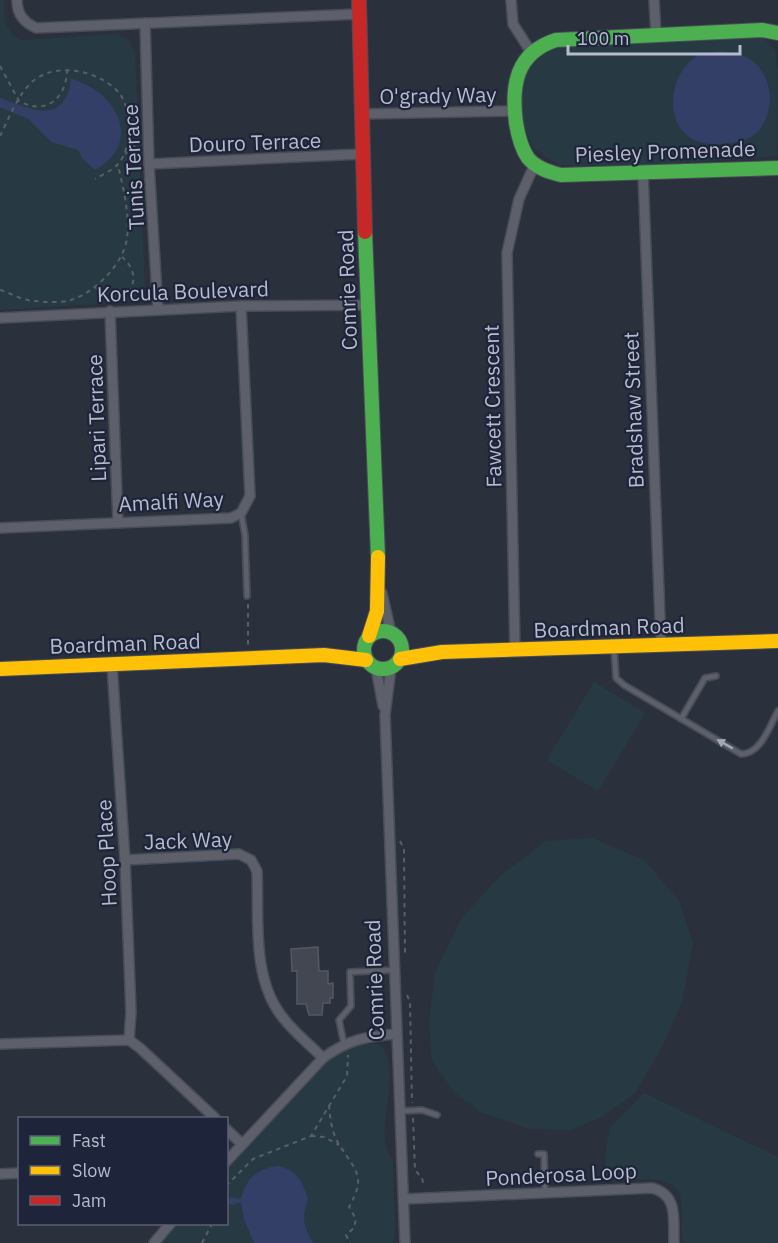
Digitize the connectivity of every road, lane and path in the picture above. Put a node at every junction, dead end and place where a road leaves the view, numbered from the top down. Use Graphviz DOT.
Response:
graph roads {
  1 [pos="17,0"];
  2 [pos="511,0"];
  3 [pos="654,0"];
  4 [pos="359,7"];
  5 [pos="145,23"];
  6 [pos="778,33"];
  7 [pos="656,34"];
  8 [pos="531,52"];
  9 [pos="0,66"];
  10 [pos="68,71"];
  11 [pos="19,101"];
  12 [pos="515,111"];
  13 [pos="362,114"];
  14 [pos="139,134"];
  15 [pos="0,136"];
  16 [pos="128,136"];
  17 [pos="139,142"];
  18 [pos="362,154"];
  19 [pos="123,155"];
  20 [pos="149,164"];
  21 [pos="535,164"];
  22 [pos="118,165"];
  23 [pos="778,168"];
  24 [pos="643,172"];
  25 [pos="95,179"];
  26 [pos="122,256"];
  27 [pos="94,287"];
  28 [pos="0,290"];
  29 [pos="124,294"];
  30 [pos="127,302"];
  31 [pos="368,305"];
  32 [pos="240,306"];
  33 [pos="158,309"];
  34 [pos="111,311"];
  35 [pos="0,318"];
  36 [pos="241,513"];
  37 [pos="117,523"];
  38 [pos="0,528"];
  39 [pos="379,579"];
  40 [pos="248,596"];
  41 [pos="396,638"];
  42 [pos="367,639"];
  43 [pos="778,641"];
  44 [pos="661,646"];
  45 [pos="614,648"];
  46 [pos="248,649"];
  47 [pos="515,651"];
  48 [pos="442,652"];
  49 [pos="324,655"];
  50 [pos="396,663"];
  51 [pos="371,664"];
  52 [pos="112,665"];
  53 [pos="0,669"];
  54 [pos="716,676"];
  55 [pos="692,699"];
  56 [pos="698,703"];
  57 [pos="770,708"];
  58 [pos="778,711"];
  59 [pos="385,715"];
  60 [pos="681,718"];
  61 [pos="754,735"];
  62 [pos="762,740"];
  63 [pos="125,860"];
  64 [pos="394,970"];
  65 [pos="396,1034"];
  66 [pos="129,1041"];
  67 [pos="0,1044"];
  68 [pos="345,1046"];
  69 [pos="323,1058"];
  70 [pos="329,1105"];
  71 [pos="400,1111"];
  72 [pos="437,1115"];
  73 [pos="413,1116"];
  74 [pos="213,1117"];
  75 [pos="228,1131"];
  76 [pos="311,1136"];
  77 [pos="242,1144"];
  78 [pos="339,1146"];
  79 [pos="538,1154"];
  80 [pos="228,1160"];
  81 [pos="18,1173"];
  82 [pos="0,1174"];
  83 [pos="228,1184"];
  84 [pos="424,1191"];
  85 [pos="545,1193"];
  86 [pos="404,1200"];
  87 [pos="211,1225"];
  88 [pos="166,1227"];
  89 [pos="154,1243"];
  90 [pos="201,1243"];
  91 [pos="350,1243"];
  92 [pos="405,1243"];
  93 [pos="674,1243"];
  1 -- 5 [label="street"];
  2 -- 8 [label="street"];
  3 -- 7 [label="street"];
  4 -- 5 [label="street"];
  4 -- 13 [label="street, Comrie Road"];
  5 -- 20 [label="street, Tunis Terrace"];
  6 -- 7 [label="street"];
  7 -- 8 [label="street"];
  8 -- 12 [label="street"];
  9 -- 11 [label="path"];
  10 -- 11 [label="path"];
  10 -- 11 [label="path"];
  10 -- 16 [label="path"];
  11 -- 15 [label="path"];
  12 -- 13 [label="street, O'grady Way"];
  12 -- 21 [label="street"];
  13 -- 18 [label="street, Comrie Road"];
  14 -- 16 [label="path"];
  16 -- 19 [label="path"];
  17 -- 19 [label="path"];
  18 -- 20 [label="street, Douro Terrace"];
  18 -- 31 [label="street, Comrie Road"];
  19 -- 22 [label="path"];
  20 -- 33 [label="street, Tunis Terrace"];
  21 -- 24 [label="street, Piesley Promenade"];
  21 -- 47 [label="street, Fawcett Crescent"];
  22 -- 25 [label="path"];
  22 -- 26 [label="path"];
  23 -- 24 [label="street, Piesley Promenade"];
  24 -- 44 [label="street, Bradshaw Street"];
  26 -- 27 [label="path"];
  26 -- 29 [label="path"];
  27 -- 28 [label="path"];
  27 -- 29 [label="path"];
  29 -- 30 [label="path"];
  31 -- 32 [label="street, Korcula Boulevard"];
  31 -- 39 [label="street, Comrie Road"];
  32 -- 33 [label="street, Korcula Boulevard"];
  32 -- 36 [label="street, Amalfi Way"];
  33 -- 34 [label="street, Korcula Boulevard"];
  34 -- 35 [label="street, Korcula Boulevard"];
  34 -- 37 [label="street, Lipari Terrace"];
  36 -- 37 [label="street, Amalfi Way"];
  36 -- 40 [label="lane"];
  37 -- 38 [label="street, Amalfi Way"];
  39 -- 41 [label="street, Comrie Road"];
  39 -- 42 [label="street, Comrie Road"];
  40 -- 46 [label="path"];
  41 -- 42 [label="street, Boardman Road"];
  41 -- 48 [label="street, Boardman Road"];
  41 -- 50 [label="street"];
  42 -- 49 [label="street, Boardman Road"];
  42 -- 51 [label="street"];
  43 -- 44 [label="street, Boardman Road"];
  44 -- 45 [label="street, Boardman Road"];
  45 -- 47 [label="street, Boardman Road"];
  45 -- 60 [label="lane"];
  47 -- 48 [label="street, Boardman Road"];
  48 -- 50 [label="street, Boardman Road"];
  49 -- 51 [label="street, Boardman Road"];
  49 -- 52 [label="street, Boardman Road"];
  50 -- 51 [label="street, Boardman Road"];
  50 -- 59 [label="street, Comrie Road"];
  51 -- 59 [label="street, Comrie Road"];
  52 -- 53 [label="street, Boardman Road"];
  52 -- 63 [label="street, Hoop Place"];
  54 -- 55 [label="lane"];
  55 -- 56 [label="lane"];
  55 -- 60 [label="lane"];
  57 -- 58 [label="lane"];
  58 -- 62 [label="lane"];
  59 -- 64 [label="street, Comrie Road"];
  62 -- 60 [label="lane, one-way"];
  61 -- 62 [label="lane"];
  63 -- 66 [label="street, Hoop Place"];
  63 -- 69 [label="street, Jack Way"];
  64 -- 65 [label="street, Comrie Road"];
  64 -- 68 [label="lane"];
  65 -- 68 [label="street"];
  65 -- 71 [label="street, Comrie Road"];
  66 -- 67 [label="street"];
  66 -- 74 [label="street"];
  68 -- 69 [label="street"];
  68 -- 70 [label="path"];
  69 -- 77 [label="street"];
  70 -- 76 [label="path"];
  70 -- 78 [label="path"];
  71 -- 72 [label="lane"];
  71 -- 86 [label="street, Comrie Road"];
  73 -- 84 [label="path"];
  75 -- 77 [label="street"];
  76 -- 78 [label="path"];
  76 -- 83 [label="path"];
  77 -- 80 [label="street"];
  78 -- 91 [label="path"];
  79 -- 85 [label="lane"];
  81 -- 82 [label="street"];
  85 -- 86 [label="street, Ponderosa Loop"];
  85 -- 93 [label="street, Ponderosa Loop"];
  86 -- 92 [label="street, Comrie Road"];
  87 -- 90 [label="path"];
  88 -- 89 [label="street"];
}
